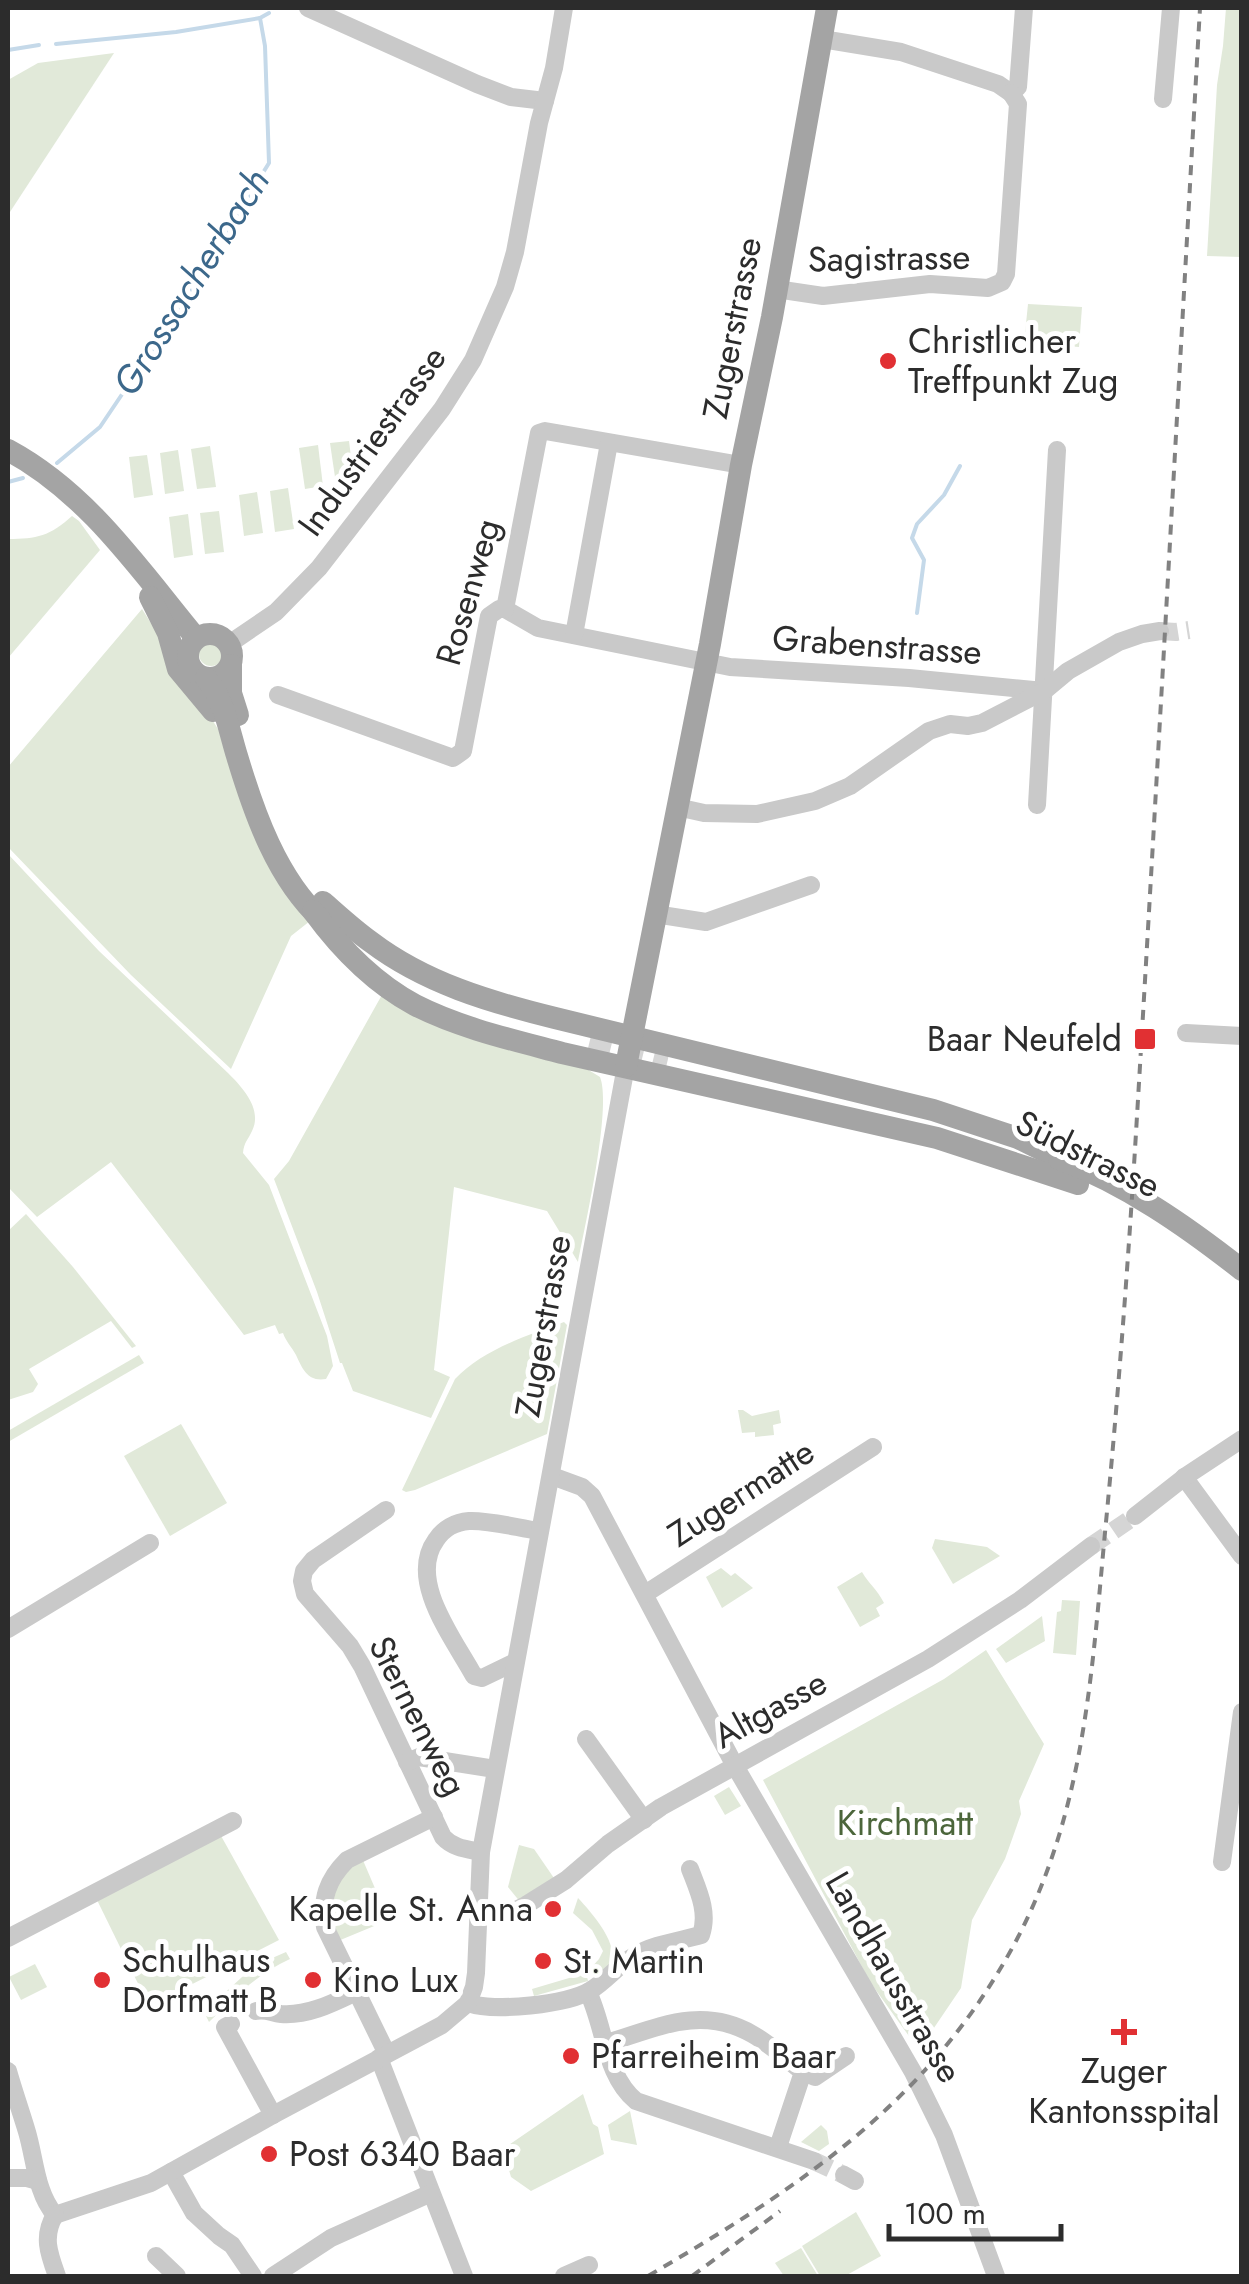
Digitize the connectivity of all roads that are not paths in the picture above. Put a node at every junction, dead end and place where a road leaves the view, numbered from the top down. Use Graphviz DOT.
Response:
graph roads {
  1 [pos="308,8"];
  2 [pos="564,8"];
  3 [pos="828,8"];
  4 [pos="1024,8"];
  5 [pos="1171,8"];
  6 [pos="822,39"];
  7 [pos="1010,92"];
  8 [pos="1163,99"];
  9 [pos="545,102"];
  10 [pos="776,289"];
  11 [pos="609,443"];
  12 [pos="8,450"];
  13 [pos="1057,450"];
  14 [pos="741,466"];
  15 [pos="141,570"];
  16 [pos="504,609"];
  17 [pos="1160,631"];
  18 [pos="574,635"];
  19 [pos="196,638"];
  20 [pos="230,654"];
  21 [pos="706,663"];
  22 [pos="206,678"];
  23 [pos="1044,690"];
  24 [pos="278,694"];
  25 [pos="238,760"];
  26 [pos="1037,805"];
  27 [pos="677,807"];
  28 [pos="812,884"];
  29 [pos="318,907"];
  30 [pos="655,914"];
  31 [pos="1186,1034"];
  32 [pos="632,1036"];
  33 [pos="1242,1036"];
  34 [pos="590,1040"];
  35 [pos="668,1059"];
  36 [pos="626,1066"];
  37 [pos="1075,1174"];
  38 [pos="1242,1270"];
  39 [pos="1242,1286"];
  40 [pos="1242,1439"];
  41 [pos="873,1447"];
  42 [pos="552,1476"];
  43 [pos="1184,1478"];
  44 [pos="386,1510"];
  45 [pos="1135,1516"];
  46 [pos="539,1531"];
  47 [pos="150,1544"];
  48 [pos="1091,1546"];
  49 [pos="1242,1556"];
  50 [pos="645,1594"];
  51 [pos="8,1630"];
  52 [pos="515,1662"];
  53 [pos="1242,1712"];
  54 [pos="586,1739"];
  55 [pos="407,1762"];
  56 [pos="735,1766"];
  57 [pos="495,1769"];
  58 [pos="434,1818"];
  59 [pos="644,1820"];
  60 [pos="233,1821"];
  61 [pos="480,1852"];
  62 [pos="1222,1862"];
  63 [pos="690,1869"];
  64 [pos="478,1916"];
  65 [pos="8,1938"];
  66 [pos="356,1992"];
  67 [pos="588,1992"];
  68 [pos="468,2003"];
  69 [pos="256,2012"];
  70 [pos="228,2026"];
  71 [pos="606,2044"];
  72 [pos="383,2056"];
  73 [pos="846,2056"];
  74 [pos="8,2071"];
  75 [pos="803,2072"];
  76 [pos="272,2115"];
  77 [pos="778,2147"];
  78 [pos="814,2161"];
  79 [pos="171,2172"];
  80 [pos="8,2178"];
  81 [pos="38,2181"];
  82 [pos="431,2192"];
  83 [pos="55,2214"];
  84 [pos="156,2256"];
  85 [pos="589,2265"];
  86 [pos="57,2276"];
  87 [pos="177,2276"];
  88 [pos="253,2276"];
  89 [pos="273,2276"];
  90 [pos="464,2276"];
  91 [pos="564,2276"];
  92 [pos="996,2276"];
  1 -- 9 [label="street"];
  2 -- 9 [label="street, Industriestrasse"];
  3 -- 6 [label="main road, Zugerstrasse"];
  4 -- 7 [label="street"];
  5 -- 8 [label="street"];
  6 -- 7 [label="street"];
  6 -- 10 [label="main road, Zugerstrasse"];
  7 -- 10 [label="street, Sagistrasse"];
  9 -- 20 [label="street, Industriestrasse"];
  10 -- 14 [label="main road, Zugerstrasse"];
  11 -- 14 [label="street"];
  11 -- 16 [label="street, Rosenweg"];
  11 -- 18 [label="street"];
  12 -- 15 [label="main road"];
  13 -- 23 [label="street"];
  14 -- 21 [label="main road, Zugerstrasse"];
  15 -- 19 [label="main road"];
  15 -- 25 [label="main road"];
  16 -- 18 [label="street"];
  16 -- 24 [label="street, Rosenweg"];
  17 -- 23 [label="street"];
  18 -- 21 [label="street"];
  19 -- 20 [label="main road"];
  19 -- 22 [label="main road"];
  20 -- 22 [label="main road"];
  20 -- 29 [label="main road"];
  21 -- 23 [label="street, Grabenstrasse"];
  21 -- 27 [label="main road, Zugerstrasse"];
  22 -- 25 [label="main road"];
  23 -- 26 [label="street"];
  23 -- 27 [label="street"];
  25 -- 29 [label="main road"];
  27 -- 30 [label="main road, Zugerstrasse"];
  28 -- 30 [label="street"];
  29 -- 32 [label="main road"];
  29 -- 34 [label="main road"];
  29 -- 36 [label="main road"];
  30 -- 32 [label="main road, Zugerstrasse"];
  31 -- 33 [label="street"];
  32 -- 36 [label="main road, Zugerstrasse"];
  32 -- 37 [label="main road"];
  35 -- 37 [label="main road, Südstrasse"];
  36 -- 37 [label="main road"];
  36 -- 42 [label="street, Zugerstrasse"];
  37 -- 38 [label="main road, Südstrasse"];
  37 -- 39 [label="main road, Südstrasse"];
  40 -- 43 [label="street"];
  41 -- 50 [label="street, Zugermatte"];
  42 -- 46 [label="street, Zugerstrasse"];
  42 -- 50 [label="street, Landhausstrasse"];
  43 -- 45 [label="street"];
  43 -- 49 [label="street"];
  44 -- 55 [label="street, Sternenweg"];
  46 -- 52 [label="street, Zugerstrasse"];
  46 -- 52 [label="street"];
  47 -- 51 [label="street"];
  48 -- 56 [label="street, Altgasse"];
  50 -- 56 [label="street, Landhausstrasse"];
  52 -- 57 [label="street, Zugerstrasse"];
  53 -- 62 [label="street"];
  54 -- 59 [label="street"];
  55 -- 57 [label="street"];
  55 -- 58 [label="street, Sternenweg"];
  56 -- 59 [label="street, Altgasse"];
  56 -- 92 [label="street, Landhausstrasse"];
  57 -- 61 [label="street, Zugerstrasse"];
  58 -- 61 [label="street, Sternenweg"];
  58 -- 66 [label="street"];
  59 -- 64 [label="street, Altgasse"];
  60 -- 65 [label="street"];
  61 -- 64 [label="street, Zugerstrasse"];
  63 -- 67 [label="street"];
  64 -- 68 [label="street, Zugerstrasse"];
  66 -- 69 [label="street"];
  66 -- 72 [label="street"];
  67 -- 68 [label="street"];
  67 -- 71 [label="street"];
  68 -- 72 [label="street"];
  70 -- 76 [label="street"];
  71 -- 75 [label="street"];
  71 -- 77 [label="street"];
  72 -- 76 [label="street"];
  72 -- 82 [label="street"];
  73 -- 75 [label="street"];
  74 -- 81 [label="street"];
  75 -- 77 [label="street"];
  76 -- 79 [label="street"];
  77 -- 78 [label="street"];
  79 -- 83 [label="street"];
  79 -- 88 [label="street"];
  80 -- 81 [label="street"];
  81 -- 83 [label="street"];
  82 -- 89 [label="street"];
  82 -- 90 [label="street"];
  83 -- 86 [label="street"];
  84 -- 87 [label="street"];
  85 -- 91 [label="street"];
}
